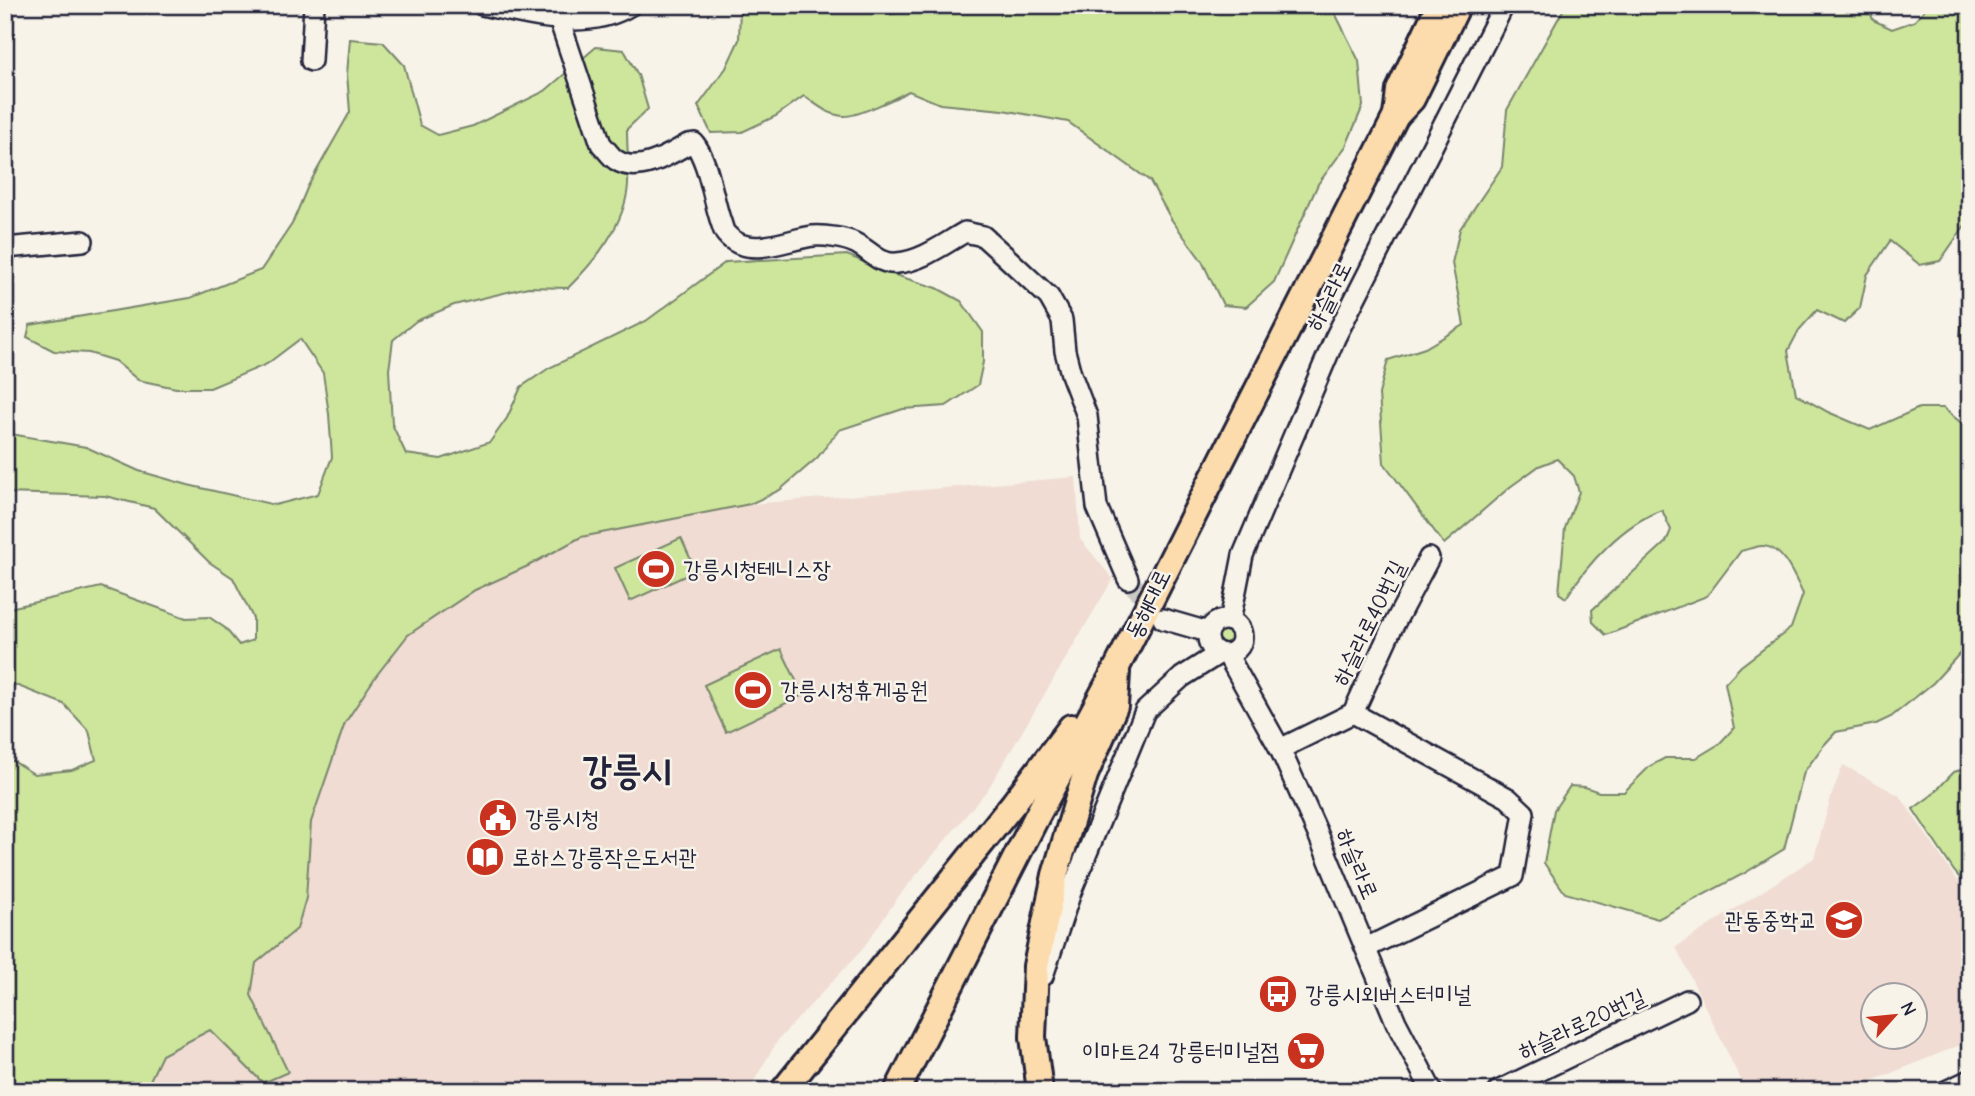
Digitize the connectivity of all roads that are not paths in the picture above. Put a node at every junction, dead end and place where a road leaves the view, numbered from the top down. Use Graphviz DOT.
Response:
graph roads {
  1 [pos="314,5"];
  2 [pos="482,5"];
  3 [pos="631,5"];
  4 [pos="1439,5"];
  5 [pos="1458,5"];
  6 [pos="1504,5"];
  7 [pos="561,22"];
  8 [pos="311,61"];
  9 [pos="1396,116"];
  10 [pos="83,241"];
  11 [pos="5,248"];
  12 [pos="1429,558"];
  13 [pos="1128,579"];
  14 [pos="1163,619"];
  15 [pos="1230,621"];
  16 [pos="1208,632"];
  17 [pos="1224,654"];
  18 [pos="1118,664"];
  19 [pos="1353,713"];
  20 [pos="1280,749"];
  21 [pos="1366,948"];
  22 [pos="1687,1000"];
  23 [pos="1038,1005"];
  24 [pos="1033,1037"];
  25 [pos="783,1091"];
  26 [pos="897,1091"];
  27 [pos="1041,1091"];
  28 [pos="1050,1091"];
  29 [pos="1432,1091"];
  30 [pos="1498,1091"];
  1 -- 8 [label="street"];
  2 -- 7 [label="street"];
  3 -- 7 [label="street"];
  4 -- 9 [label="main road, 동해대로"];
  5 -- 9 [label="main road, 동해대로"];
  6 -- 15 [label="street, 하슬라로"];
  7 -- 13 [label="street"];
  9 -- 18 [label="main road, 동해대로"];
  10 -- 11 [label="street"];
  12 -- 19 [label="street, 하슬라로40번길"];
  14 -- 16 [label="street"];
  15 -- 16 [label="street"];
  15 -- 17 [label="street"];
  16 -- 17 [label="street"];
  17 -- 20 [label="street, 하슬라로"];
  17 -- 23 [label="street"];
  18 -- 24 [label="main road"];
  18 -- 25 [label="main road"];
  18 -- 26 [label="main road, 동해대로"];
  19 -- 20 [label="street, 하슬라로40번길"];
  19 -- 21 [label="street"];
  20 -- 21 [label="street, 하슬라로"];
  21 -- 29 [label="street, 하슬라로"];
  22 -- 30 [label="street, 하슬라로20번길"];
  23 -- 24 [label="street"];
  23 -- 28 [label="street"];
  24 -- 27 [label="main road"];
}
